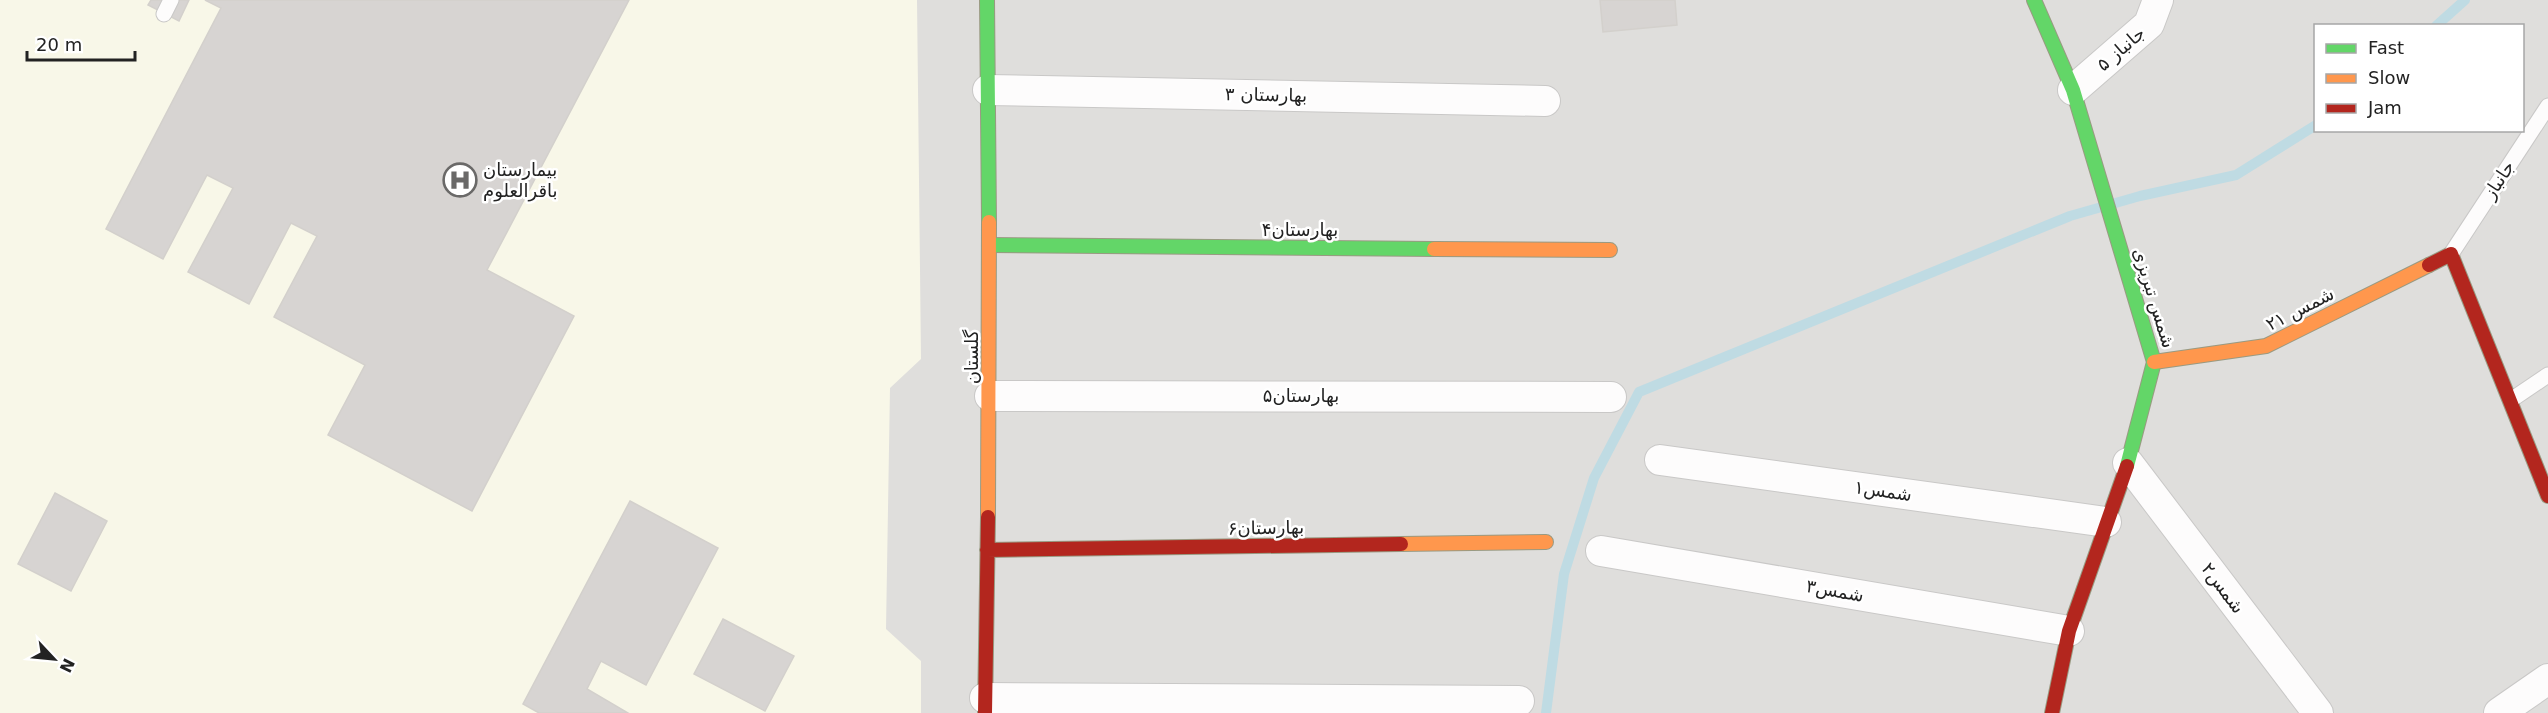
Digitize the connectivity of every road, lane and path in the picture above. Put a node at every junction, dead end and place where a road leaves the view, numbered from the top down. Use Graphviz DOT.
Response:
graph roads {
  1 [pos="171,0"];
  2 [pos="987,0"];
  3 [pos="2034,0"];
  4 [pos="2158,0"];
  5 [pos="164,14"];
  6 [pos="988,90"];
  7 [pos="2073,90"];
  8 [pos="1545,101"];
  9 [pos="2548,106"];
  10 [pos="989,245"];
  11 [pos="1610,250"];
  12 [pos="2451,254"];
  13 [pos="2154,363"];
  14 [pos="2548,375"];
  15 [pos="990,396"];
  16 [pos="1611,397"];
  17 [pos="2511,400"];
  18 [pos="1659,460"];
  19 [pos="2128,463"];
  20 [pos="2548,496"];
  21 [pos="2106,522"];
  22 [pos="1546,542"];
  23 [pos="987,550"];
  24 [pos="1601,551"];
  25 [pos="2069,631"];
  26 [pos="2548,679"];
  27 [pos="1519,701"];
  28 [pos="985,706"];
  29 [pos="2052,713"];
  30 [pos="2318,713"];
  31 [pos="2499,713"];
  1 -- 5 [label="lane"];
  2 -- 6 [label="street, گلستان"];
  3 -- 7 [label="street, شمس تبریزی"];
  4 -- 7 [label="street, جانباز ۵"];
  6 -- 8 [label="street, بهارستان ۳"];
  6 -- 10 [label="street, گلستان"];
  7 -- 13 [label="street, شمس تبریزی"];
  9 -- 12 [label="lane, جانباز"];
  10 -- 11 [label="street, بهارستان۴"];
  10 -- 15 [label="street, گلستان"];
  12 -- 13 [label="street, شمس ۲۱"];
  12 -- 17 [label="street"];
  13 -- 19 [label="street, شمس تبریزی"];
  14 -- 17 [label="lane"];
  15 -- 16 [label="street, بهارستان۵"];
  15 -- 23 [label="street, گلستان"];
  17 -- 20 [label="street"];
  18 -- 21 [label="street, شمس۱"];
  19 -- 21 [label="street, شمس تبریزی"];
  19 -- 30 [label="street, شمس۲"];
  21 -- 25 [label="street, شمس تبریزی"];
  22 -- 23 [label="street, بهارستان۶"];
  23 -- 28 [label="street, گلستان"];
  24 -- 25 [label="street, شمس۳"];
  25 -- 29 [label="street, شمس تبریزی"];
  26 -- 31 [label="street"];
  27 -- 28 [label="street"];
}
